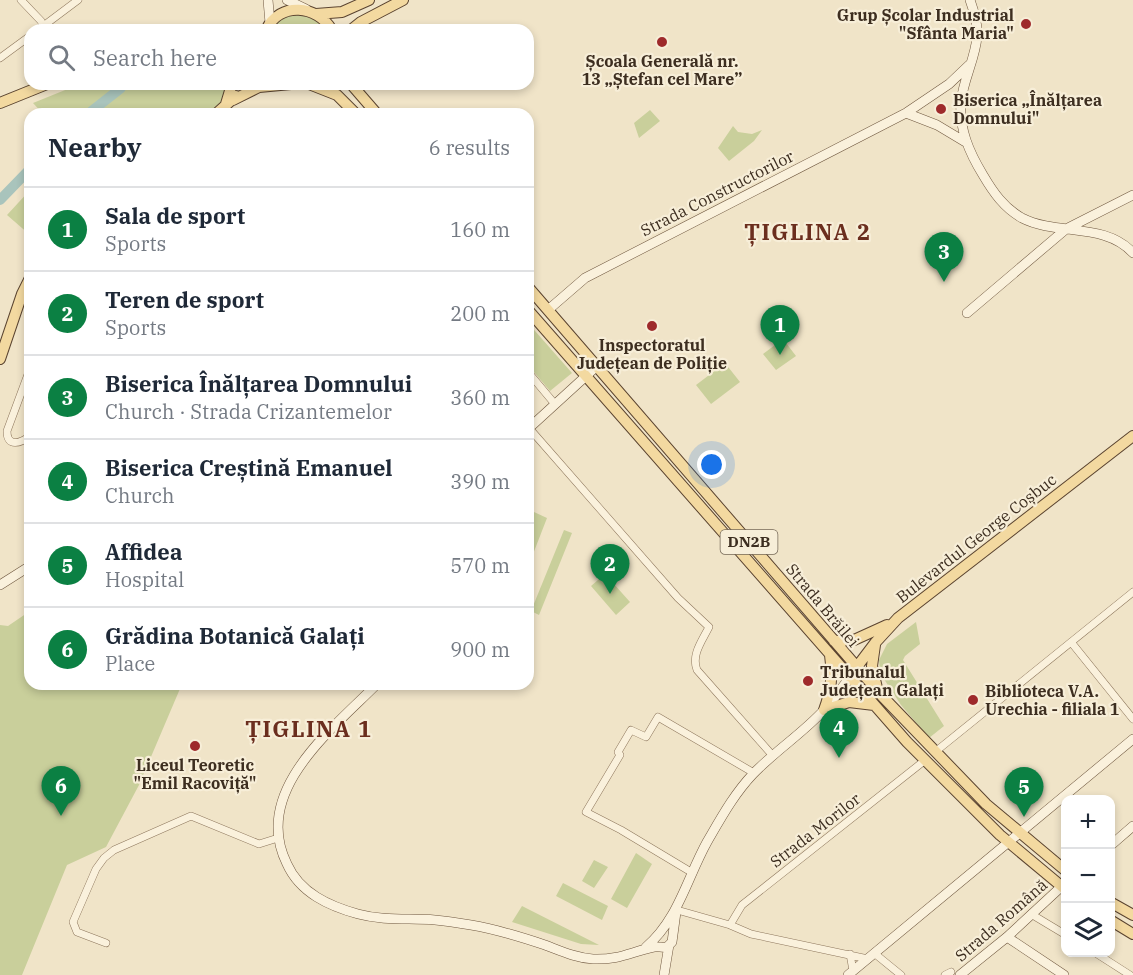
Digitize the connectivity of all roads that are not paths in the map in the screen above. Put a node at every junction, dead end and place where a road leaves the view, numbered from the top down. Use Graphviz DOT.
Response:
graph roads {
  1 [pos="21,0"];
  2 [pos="78,0"];
  3 [pos="268,0"];
  4 [pos="287,0"];
  5 [pos="369,0"];
  6 [pos="404,0"];
  7 [pos="970,0"];
  8 [pos="314,12"];
  9 [pos="38,24"];
  10 [pos="48,24"];
  11 [pos="267,24"];
  12 [pos="271,24"];
  13 [pos="328,24"];
  14 [pos="358,24"];
  15 [pos="24,40"];
  16 [pos="0,58"];
  17 [pos="969,65"];
  18 [pos="32,90"];
  19 [pos="230,90"];
  20 [pos="242,90"];
  21 [pos="254,90"];
  22 [pos="324,90"];
  23 [pos="356,90"];
  24 [pos="0,103"];
  25 [pos="225,107"];
  26 [pos="350,108"];
  27 [pos="372,108"];
  28 [pos="906,113"];
  29 [pos="967,143"];
  30 [pos="1133,195"];
  31 [pos="1065,229"];
  32 [pos="1133,253"];
  33 [pos="24,290"];
  34 [pos="534,294"];
  35 [pos="548,310"];
  36 [pos="967,313"];
  37 [pos="534,317"];
  38 [pos="0,359"];
  39 [pos="597,366"];
  40 [pos="586,376"];
  41 [pos="534,379"];
  42 [pos="24,385"];
  43 [pos="554,403"];
  44 [pos="534,423"];
  45 [pos="534,436"];
  46 [pos="1133,436"];
  47 [pos="24,441"];
  48 [pos="24,570"];
  49 [pos="0,585"];
  50 [pos="1133,592"];
  51 [pos="898,618"];
  52 [pos="834,641"];
  53 [pos="1071,642"];
  54 [pos="875,643"];
  55 [pos="830,655"];
  56 [pos="857,668"];
  57 [pos="850,677"];
  58 [pos="371,690"];
  59 [pos="882,696"];
  60 [pos="874,705"];
  61 [pos="824,711"];
  62 [pos="1133,719"];
  63 [pos="1133,739"];
  64 [pos="935,752"];
  65 [pos="773,756"];
  66 [pos="924,761"];
  67 [pos="754,773"];
  68 [pos="1133,826"];
  69 [pos="1019,833"];
  70 [pos="278,838"];
  71 [pos="1008,842"];
  72 [pos="1115,842"];
  73 [pos="1061,868"];
  74 [pos="692,872"];
  75 [pos="1061,887"];
  76 [pos="1061,891"];
  77 [pos="1112,903"];
  78 [pos="676,911"];
  79 [pos="1031,914"];
  80 [pos="1133,915"];
  81 [pos="1115,923"];
  82 [pos="730,925"];
  83 [pos="1061,933"];
  84 [pos="1133,934"];
  85 [pos="1007,937"];
  86 [pos="663,940"];
  87 [pos="106,943"];
  88 [pos="850,954"];
  89 [pos="871,956"];
  90 [pos="1102,957"];
  91 [pos="665,970"];
  92 [pos="850,973"];
  93 [pos="952,974"];
  94 [pos="901,975"];
  95 [pos="1064,975"];
  96 [pos="1130,975"];
  1 -- 9 [label="street"];
  2 -- 10 [label="street"];
  3 -- 11 [label="street"];
  4 -- 8 [label="street"];
  5 -- 8 [label="main road"];
  6 -- 14 [label="main road"];
  7 -- 17 [label="street"];
  8 -- 12 [label="main road"];
  8 -- 13 [label="main road"];
  15 -- 16 [label="street"];
  17 -- 28 [label="street, Strada Constructorilor"];
  17 -- 29 [label="street"];
  18 -- 24 [label="main road"];
  19 -- 25 [label="main road"];
  20 -- 25 [label="main road"];
  21 -- 25 [label="main road"];
  22 -- 26 [label="main road"];
  23 -- 27 [label="main road"];
  28 -- 29 [label="street"];
  28 -- 35 [label="street, Strada Constructorilor"];
  29 -- 31 [label="street"];
  30 -- 31 [label="street"];
  31 -- 32 [label="street"];
  31 -- 36 [label="street"];
  33 -- 38 [label="main road"];
  34 -- 35 [label="main road, Strada Brăilei / DN2B"];
  35 -- 39 [label="main road, Strada Brăilei / DN2B"];
  37 -- 40 [label="main road, Strada Brăilei / DN2B"];
  39 -- 40 [label="street"];
  39 -- 52 [label="main road, Strada Brăilei / DN2B"];
  40 -- 43 [label="street"];
  40 -- 55 [label="main road, Strada Brăilei / DN2B"];
  41 -- 43 [label="street"];
  42 -- 47 [label="street"];
  43 -- 44 [label="street"];
  45 -- 65 [label="street"];
  46 -- 51 [label="main road, Bulevardul George Coșbuc"];
  48 -- 49 [label="street"];
  50 -- 53 [label="street"];
  51 -- 52 [label="main road"];
  51 -- 54 [label="main road, Bulevardul George Coșbuc"];
  52 -- 56 [label="main road, Strada Brăilei / DN2B"];
  53 -- 62 [label="street"];
  53 -- 64 [label="street"];
  54 -- 56 [label="main road, Bulevardul George Coșbuc"];
  54 -- 59 [label="main road"];
  55 -- 57 [label="main road, Strada Brăilei / DN2B"];
  55 -- 61 [label="main road"];
  56 -- 57 [label="main road, Bulevardul George Coșbuc"];
  56 -- 59 [label="main road, Strada Brăilei"];
  57 -- 60 [label="main road, Strada Brăilei"];
  57 -- 61 [label="street"];
  58 -- 70 [label="street"];
  59 -- 64 [label="main road, Strada Brăilei"];
  60 -- 61 [label="main road"];
  60 -- 66 [label="main road, Strada Brăilei"];
  61 -- 65 [label="street"];
  63 -- 69 [label="street"];
  64 -- 69 [label="main road, Strada Brăilei"];
  65 -- 67 [label="street"];
  66 -- 71 [label="main road, Strada Brăilei"];
  66 -- 82 [label="street, Strada Morilor"];
  67 -- 74 [label="street"];
  67 -- 74 [label="street"];
  68 -- 72 [label="street"];
  69 -- 71 [label="street"];
  69 -- 73 [label="main road, Strada Brăilei"];
  70 -- 86 [label="street"];
  70 -- 87 [label="street"];
  71 -- 75 [label="main road, Strada Brăilei"];
  71 -- 89 [label="street"];
  74 -- 78 [label="street"];
  76 -- 79 [label="street, Strada Română"];
  77 -- 80 [label="main road"];
  78 -- 82 [label="street"];
  78 -- 86 [label="street"];
  79 -- 83 [label="street"];
  79 -- 85 [label="street, Strada Română"];
  81 -- 84 [label="main road"];
  82 -- 88 [label="street"];
  85 -- 93 [label="street, Strada Română"];
  85 -- 95 [label="street"];
  86 -- 91 [label="street"];
  88 -- 89 [label="street"];
  88 -- 92 [label="street"];
  89 -- 92 [label="street"];
  89 -- 94 [label="street"];
  90 -- 96 [label="street"];
}
